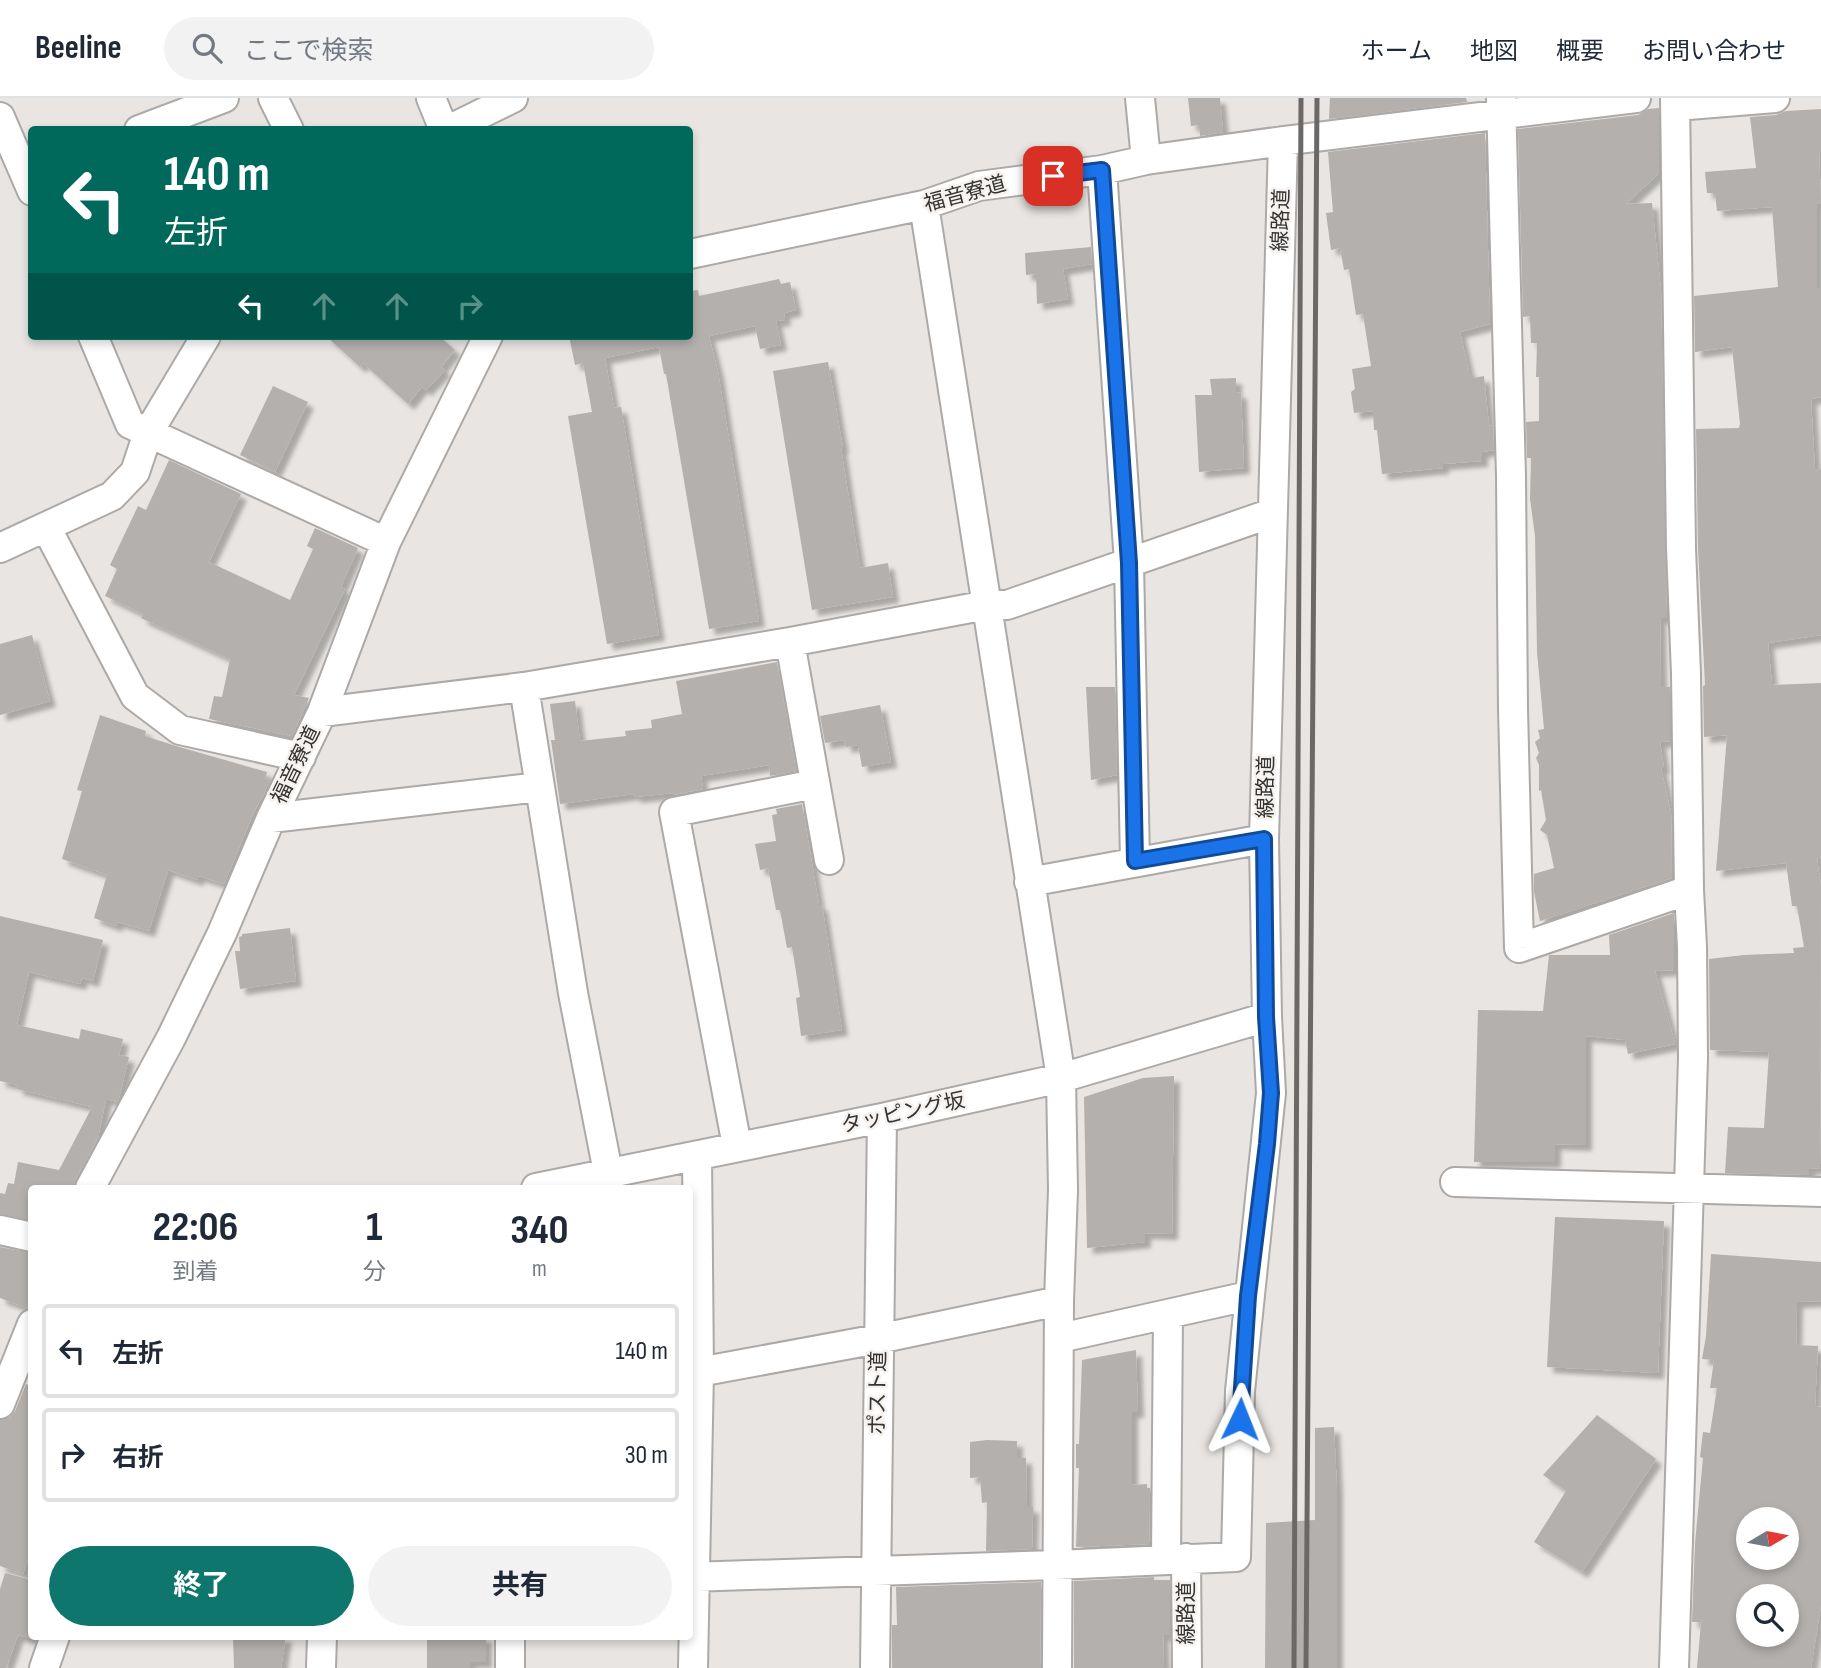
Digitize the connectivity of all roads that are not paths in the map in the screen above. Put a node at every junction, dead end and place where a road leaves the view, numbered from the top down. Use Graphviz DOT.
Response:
graph roads {
  1 [pos="224,98"];
  2 [pos="273,98"];
  3 [pos="431,98"];
  4 [pos="513,98"];
  5 [pos="1140,98"];
  6 [pos="1636,98"];
  7 [pos="1775,98"];
  8 [pos="1675,102"];
  9 [pos="1501,106"];
  10 [pos="0,117"];
  11 [pos="150,126"];
  12 [pos="287,126"];
  13 [pos="444,126"];
  14 [pos="454,126"];
  15 [pos="1283,141"];
  16 [pos="1146,160"];
  17 [pos="1102,170"];
  18 [pos="21,177"];
  19 [pos="924,205"];
  20 [pos="693,253"];
  21 [pos="95,340"];
  22 [pos="204,340"];
  23 [pos="486,340"];
  24 [pos="148,433"];
  25 [pos="1272,513"];
  26 [pos="46,527"];
  27 [pos="386,542"];
  28 [pos="0,548"];
  29 [pos="1129,563"];
  30 [pos="987,605"];
  31 [pos="790,642"];
  32 [pos="524,687"];
  33 [pos="322,712"];
  34 [pos="301,757"];
  35 [pos="816,785"];
  36 [pos="539,787"];
  37 [pos="271,818"];
  38 [pos="1264,839"];
  39 [pos="829,860"];
  40 [pos="1135,861"];
  41 [pos="1029,882"];
  42 [pos="1689,890"];
  43 [pos="1266,1017"];
  44 [pos="1061,1078"];
  45 [pos="882,1118"];
  46 [pos="737,1146"];
  47 [pos="697,1156"];
  48 [pos="608,1172"];
  49 [pos="1455,1182"];
  50 [pos="92,1185"];
  51 [pos="550,1185"];
  52 [pos="1690,1190"];
  53 [pos="1821,1192"];
  54 [pos="0,1230"];
  55 [pos="28,1236"];
  56 [pos="1248,1296"];
  57 [pos="1059,1301"];
  58 [pos="1168,1315"];
  59 [pos="28,1334"];
  60 [pos="1060,1338"];
  61 [pos="878,1339"];
  62 [pos="699,1372"];
  63 [pos="0,1404"];
  64 [pos="693,1548"];
  65 [pos="1176,1558"];
  66 [pos="1056,1565"];
  67 [pos="876,1569"];
  68 [pos="693,1577"];
  69 [pos="54,1640"];
  70 [pos="321,1640"];
  71 [pos="510,1640"];
  72 [pos="693,1640"];
  73 [pos="44,1668"];
  74 [pos="321,1668"];
  75 [pos="510,1668"];
  76 [pos="693,1668"];
  77 [pos="875,1668"];
  78 [pos="1056,1668"];
  79 [pos="1186,1668"];
  80 [pos="1674,1668"];
  1 -- 11 [label="street"];
  2 -- 12 [label="street"];
  3 -- 13 [label="street"];
  4 -- 14 [label="street"];
  5 -- 16 [label="street"];
  6 -- 9 [label="street, 福音寮道"];
  7 -- 8 [label="street"];
  8 -- 42 [label="street"];
  9 -- 15 [label="street, 福音寮道"];
  9 -- 42 [label="street"];
  10 -- 18 [label="street"];
  15 -- 16 [label="street, 福音寮道"];
  15 -- 25 [label="street, 線路道"];
  16 -- 17 [label="street, 福音寮道"];
  17 -- 19 [label="street, 福音寮道"];
  17 -- 29 [label="street"];
  19 -- 20 [label="street, 福音寮道"];
  19 -- 30 [label="street"];
  21 -- 24 [label="street"];
  22 -- 24 [label="street"];
  23 -- 27 [label="street, 福音寮道"];
  24 -- 26 [label="street"];
  24 -- 27 [label="street"];
  25 -- 29 [label="street"];
  25 -- 38 [label="street, 線路道"];
  26 -- 28 [label="street"];
  26 -- 34 [label="street"];
  27 -- 33 [label="street, 福音寮道"];
  29 -- 30 [label="street"];
  29 -- 40 [label="street"];
  30 -- 31 [label="street"];
  30 -- 41 [label="street"];
  31 -- 32 [label="street"];
  31 -- 35 [label="street"];
  32 -- 33 [label="street"];
  32 -- 36 [label="street"];
  33 -- 34 [label="street, 福音寮道"];
  34 -- 37 [label="street, 福音寮道"];
  35 -- 39 [label="street"];
  35 -- 46 [label="street"];
  36 -- 37 [label="street"];
  36 -- 48 [label="street"];
  37 -- 50 [label="street, 福音寮道"];
  38 -- 40 [label="street"];
  38 -- 43 [label="street, 線路道"];
  40 -- 41 [label="street"];
  41 -- 44 [label="street"];
  42 -- 52 [label="street"];
  43 -- 44 [label="street, タッピング坂"];
  43 -- 56 [label="street, 線路道"];
  44 -- 45 [label="street, タッピング坂"];
  44 -- 57 [label="street"];
  45 -- 46 [label="street, タッピング坂"];
  45 -- 61 [label="street, ポスト道"];
  46 -- 47 [label="street, タッピング坂"];
  47 -- 48 [label="street, タッピング坂"];
  47 -- 62 [label="street"];
  48 -- 51 [label="street, タッピング坂"];
  49 -- 52 [label="street"];
  52 -- 53 [label="street"];
  52 -- 80 [label="street"];
  54 -- 55 [label="street"];
  56 -- 58 [label="street"];
  56 -- 65 [label="street, 線路道"];
  57 -- 60 [label="street"];
  57 -- 61 [label="street"];
  58 -- 60 [label="street"];
  58 -- 65 [label="street, 線路道"];
  59 -- 63 [label="street"];
  60 -- 66 [label="street"];
  61 -- 62 [label="street"];
  61 -- 67 [label="street, ポスト道"];
  62 -- 64 [label="street"];
  65 -- 66 [label="street"];
  65 -- 79 [label="street, 線路道"];
  66 -- 67 [label="street"];
  66 -- 78 [label="street"];
  67 -- 68 [label="street"];
  67 -- 77 [label="street, ポスト道"];
  69 -- 73 [label="street"];
  70 -- 74 [label="street"];
  71 -- 75 [label="street"];
  72 -- 76 [label="street"];
}
